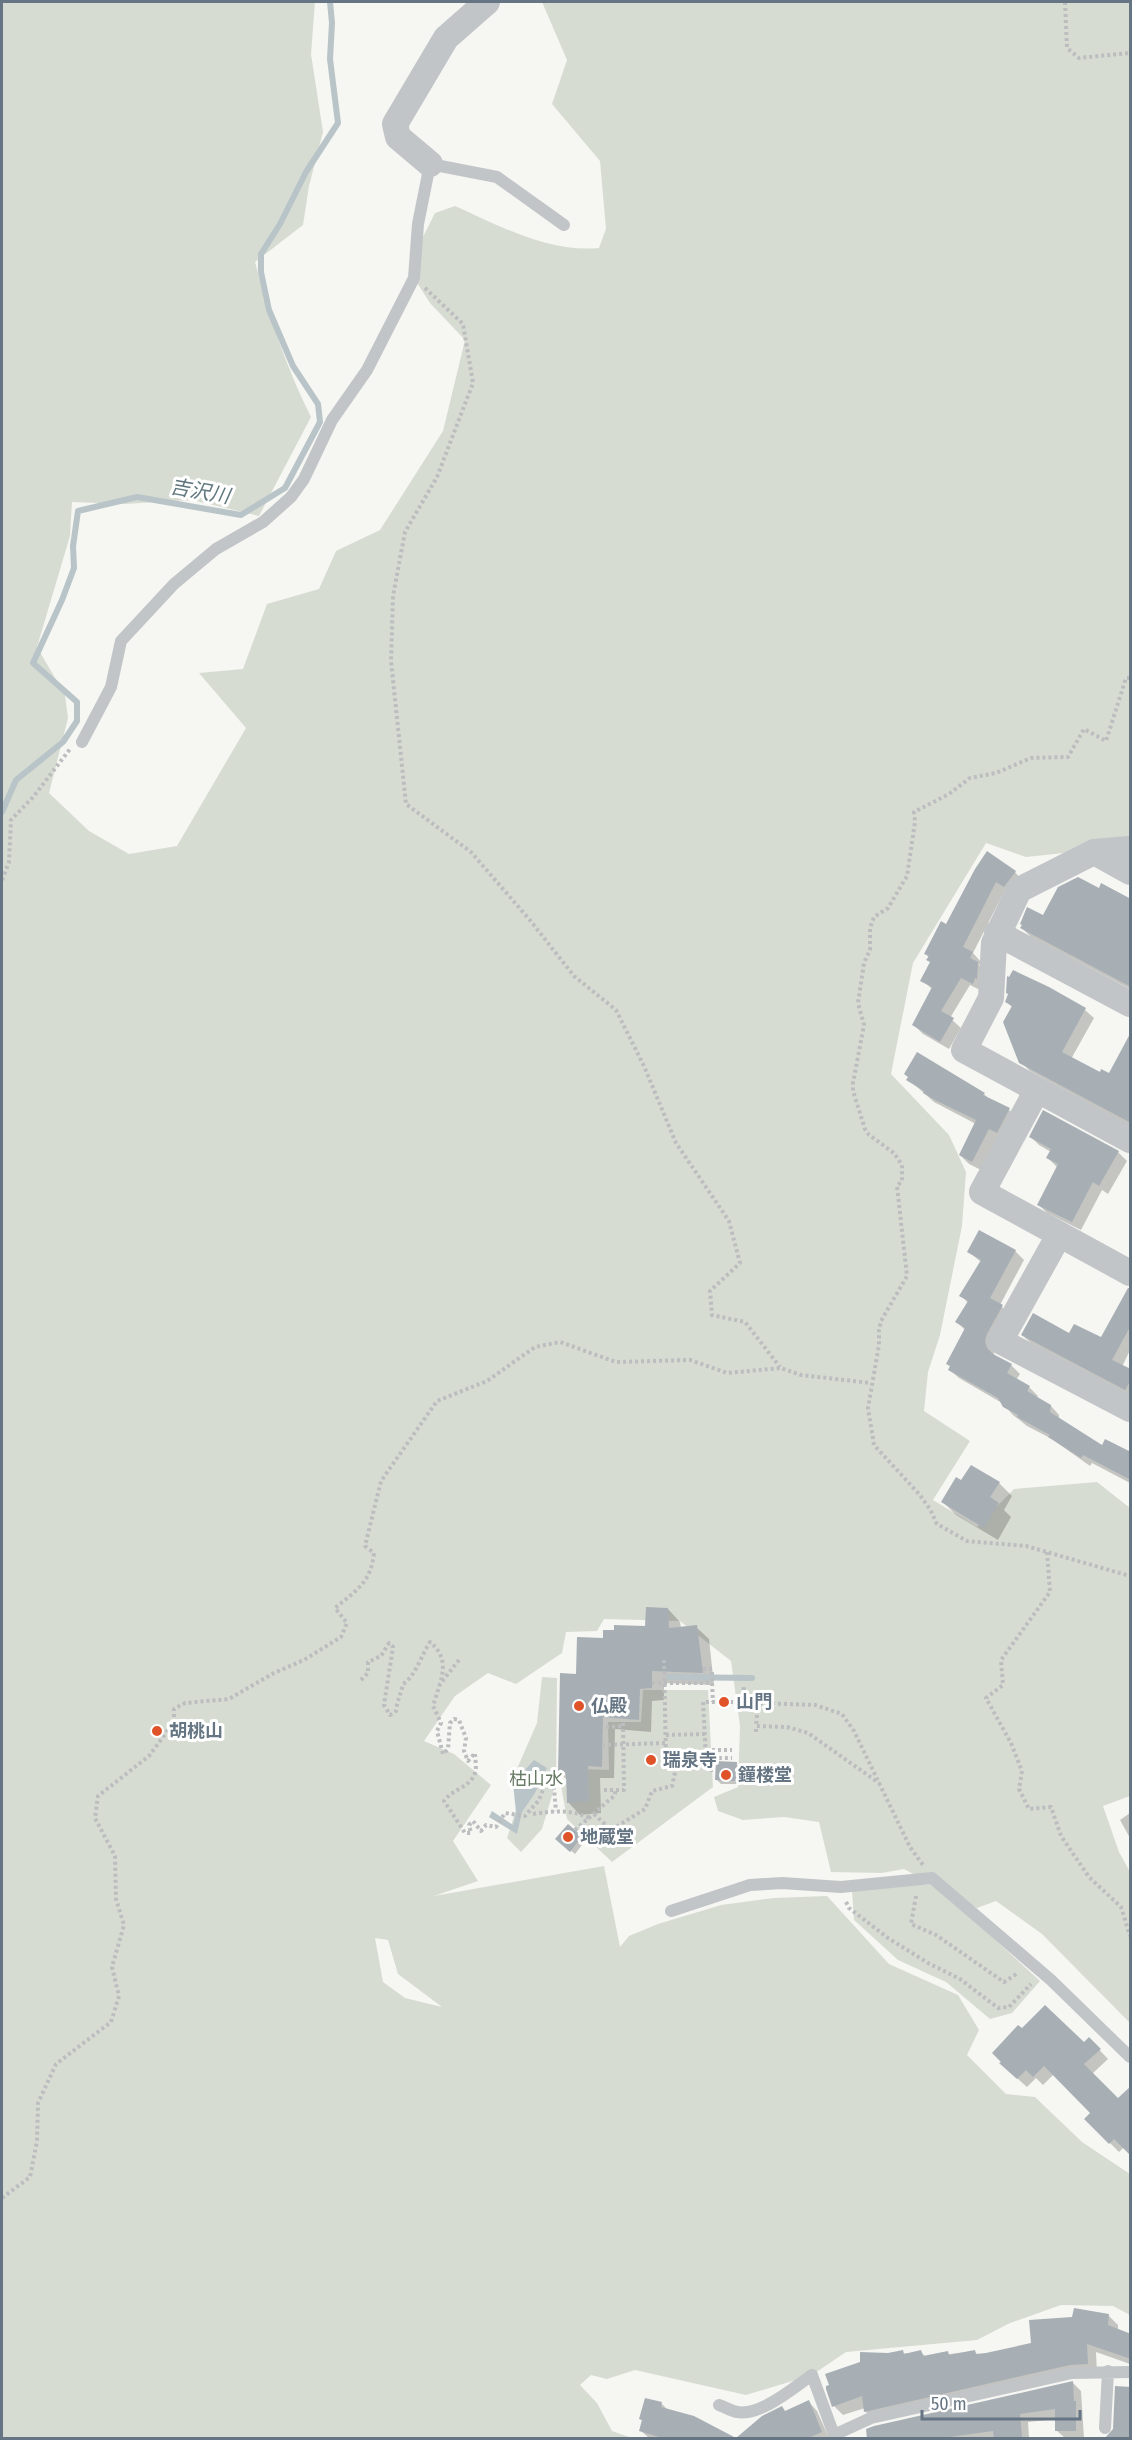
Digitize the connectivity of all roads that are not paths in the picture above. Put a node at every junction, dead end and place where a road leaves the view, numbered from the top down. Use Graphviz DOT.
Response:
graph roads {
  1 [pos="488,2"];
  2 [pos="430,164"];
  3 [pos="564,225"];
  4 [pos="82,742"];
  5 [pos="1131,849"];
  6 [pos="1094,852"];
  7 [pos="1131,872"];
  8 [pos="997,933"];
  9 [pos="1131,1004"];
  10 [pos="1037,1090"];
  11 [pos="1131,1140"];
  12 [pos="1059,1235"];
  13 [pos="1131,1273"];
  14 [pos="1131,1409"];
  15 [pos="671,1911"];
  16 [pos="1131,2057"];
  17 [pos="1108,2372"];
  18 [pos="1131,2372"];
  19 [pos="719,2405"];
  20 [pos="1105,2428"];
  1 -- 2 [label="street"];
  2 -- 3 [label="lane"];
  2 -- 4 [label="lane"];
  5 -- 6 [label="street"];
  6 -- 7 [label="street"];
  6 -- 8 [label="street"];
  8 -- 9 [label="street"];
  8 -- 10 [label="street"];
  10 -- 11 [label="street"];
  10 -- 12 [label="street"];
  12 -- 13 [label="street"];
  12 -- 14 [label="street"];
  15 -- 16 [label="lane"];
  17 -- 18 [label="lane"];
  17 -- 19 [label="lane"];
  17 -- 20 [label="lane"];
}
